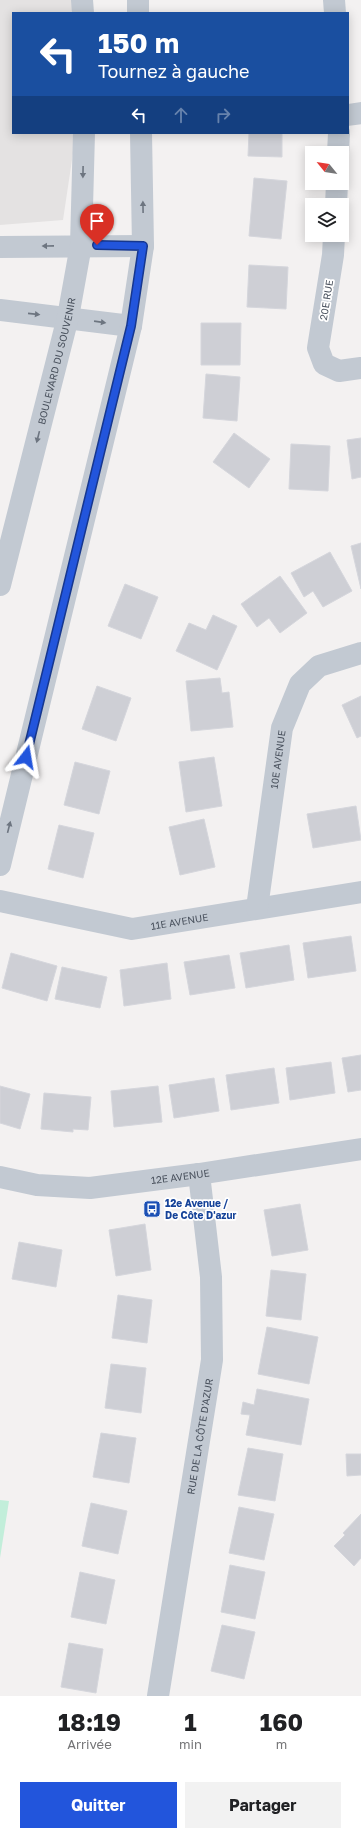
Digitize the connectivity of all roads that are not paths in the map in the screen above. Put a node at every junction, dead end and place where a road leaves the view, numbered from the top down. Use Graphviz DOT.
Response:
graph roads {
  1 [pos="82,0"];
  2 [pos="138,0"];
  3 [pos="334,0"];
  4 [pos="83,12"];
  5 [pos="138,12"];
  6 [pos="335,12"];
  7 [pos="361,113"];
  8 [pos="349,115"];
  9 [pos="84,134"];
  10 [pos="141,134"];
  11 [pos="339,134"];
  12 [pos="338,146"];
  13 [pos="334,242"];
  14 [pos="81,245"];
  15 [pos="143,246"];
  16 [pos="0,247"];
  17 [pos="0,310"];
  18 [pos="68,317"];
  19 [pos="131,326"];
  20 [pos="361,368"];
  21 [pos="0,585"];
  22 [pos="361,653"];
  23 [pos="0,865"];
  24 [pos="361,892"];
  25 [pos="0,901"];
  26 [pos="257,908"];
  27 [pos="361,1149"];
  28 [pos="199,1174"];
  29 [pos="0,1176"];
  30 [pos="158,1696"];
  1 -- 4 [label="street"];
  2 -- 5 [label="street"];
  3 -- 6 [label="street"];
  7 -- 8 [label="street"];
  9 -- 14 [label="street, BOULEVARD DU SOUVENIR, one-way"];
  15 -- 10 [label="street, one-way"];
  11 -- 12 [label="street"];
  13 -- 20 [label="street, 20E RUE"];
  14 -- 15 [label="street"];
  14 -- 16 [label="street, one-way"];
  14 -- 18 [label="street, BOULEVARD DU SOUVENIR"];
  15 -- 19 [label="street"];
  17 -- 18 [label="street, one-way"];
  18 -- 19 [label="street, one-way"];
  18 -- 21 [label="street, BOULEVARD DU SOUVENIR, one-way"];
  23 -- 19 [label="street, one-way"];
  22 -- 26 [label="street, 10E AVENUE"];
  24 -- 26 [label="street, 11E AVENUE"];
  25 -- 26 [label="street, 11E AVENUE"];
  27 -- 28 [label="street, 12E AVENUE"];
  28 -- 29 [label="street, 12E AVENUE"];
  28 -- 30 [label="street, RUE DE LA CÔTE D'AZUR"];
}
